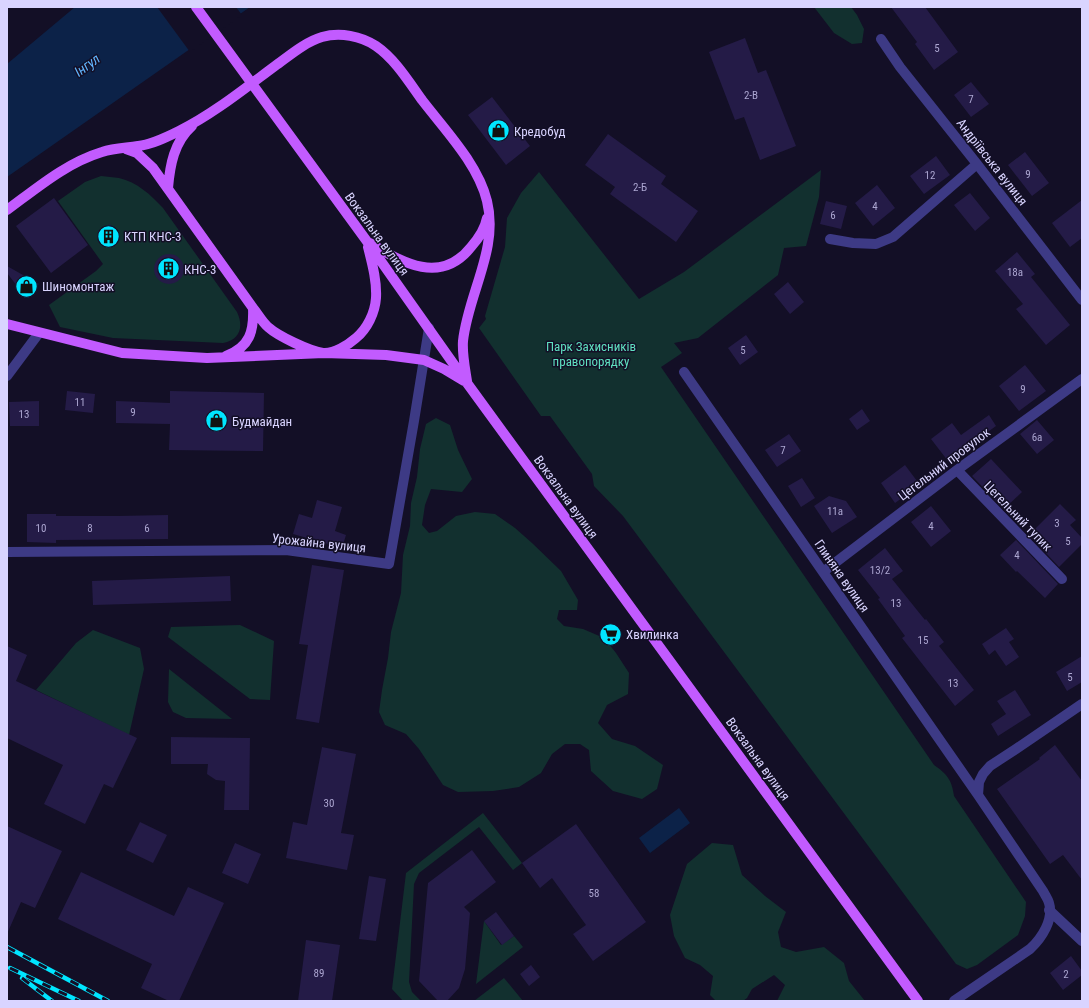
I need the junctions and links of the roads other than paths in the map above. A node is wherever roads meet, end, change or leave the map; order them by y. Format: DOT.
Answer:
graph roads {
  1 [pos="196,7"];
  2 [pos="881,39"];
  3 [pos="200,119"];
  4 [pos="123,147"];
  5 [pos="978,164"];
  6 [pos="168,188"];
  7 [pos="7,210"];
  8 [pos="489,210"];
  9 [pos="830,239"];
  10 [pos="366,240"];
  11 [pos="1082,300"];
  12 [pos="253,308"];
  13 [pos="7,324"];
  14 [pos="429,328"];
  15 [pos="39,333"];
  16 [pos="324,353"];
  17 [pos="207,358"];
  18 [pos="424,360"];
  19 [pos="684,372"];
  20 [pos="7,376"];
  21 [pos="1082,379"];
  22 [pos="467,383"];
  23 [pos="957,470"];
  24 [pos="7,552"];
  25 [pos="823,572"];
  26 [pos="1062,579"];
  27 [pos="1082,704"];
  28 [pos="978,795"];
  29 [pos="1050,910"];
  30 [pos="1082,941"];
  31 [pos="918,1001"];
  32 [pos="954,1001"];
  1 -- 10 [label="main road, Вокзальна вулиця"];
  2 -- 5 [label="street, Андріївська вулиця"];
  3 -- 4 [label="main road"];
  3 -- 6 [label="main road"];
  3 -- 8 [label="main road"];
  4 -- 6 [label="main road"];
  4 -- 7 [label="main road"];
  5 -- 9 [label="street"];
  5 -- 11 [label="street, Андріївська вулиця"];
  6 -- 12 [label="main road"];
  8 -- 10 [label="main road"];
  8 -- 22 [label="main road"];
  10 -- 14 [label="main road, Вокзальна вулиця"];
  10 -- 16 [label="main road"];
  12 -- 16 [label="main road"];
  12 -- 17 [label="main road"];
  13 -- 15 [label="main road"];
  14 -- 18 [label="street, Урожайна вулиця"];
  14 -- 22 [label="main road, Вокзальна вулиця"];
  15 -- 17 [label="main road"];
  15 -- 20 [label="street"];
  16 -- 17 [label="main road"];
  16 -- 18 [label="main road"];
  18 -- 22 [label="main road"];
  18 -- 24 [label="street, Урожайна вулиця"];
  19 -- 25 [label="street, Глиняна вулиця"];
  21 -- 23 [label="street, Цегельний провулок"];
  22 -- 31 [label="main road, Вокзальна вулиця"];
  23 -- 25 [label="street, Цегельний провулок"];
  23 -- 26 [label="street, Цегельний тупик"];
  25 -- 28 [label="street, Глиняна вулиця"];
  27 -- 28 [label="street"];
  28 -- 29 [label="street, Глиняна вулиця"];
  29 -- 30 [label="street"];
  29 -- 32 [label="street"];
}
